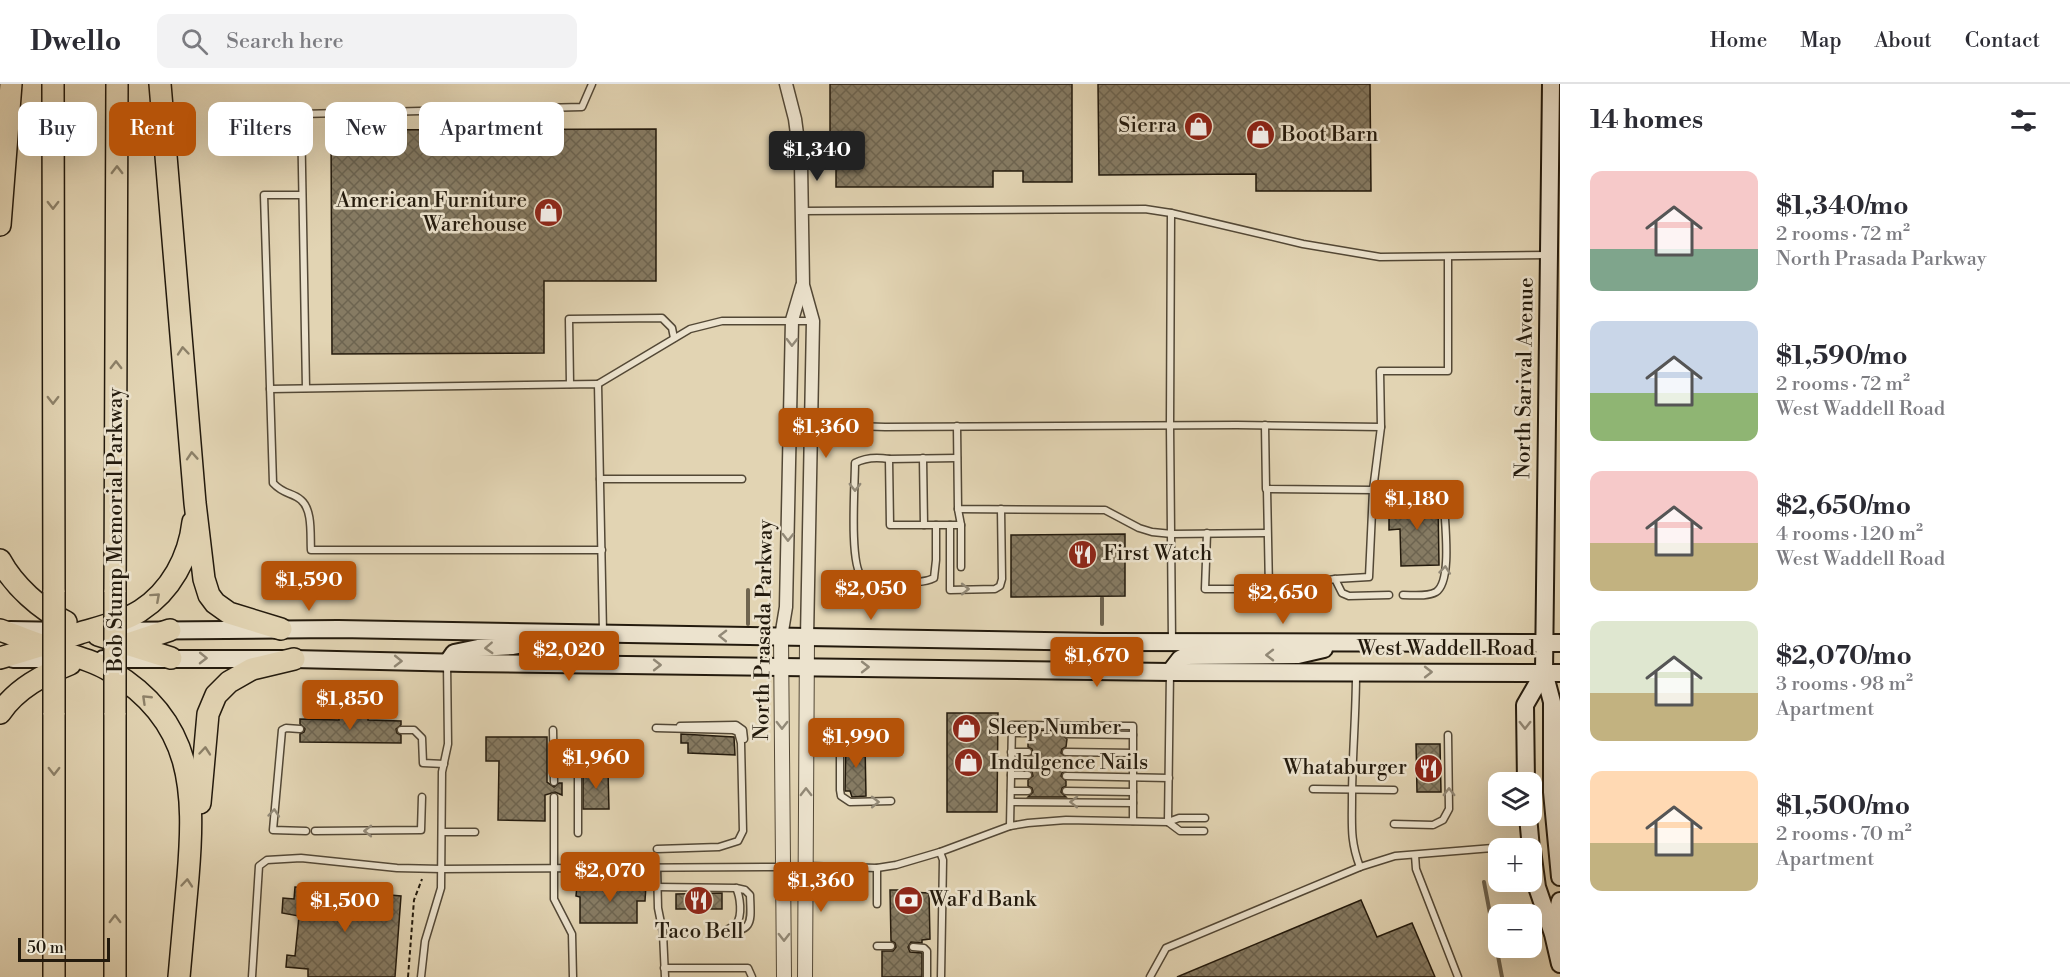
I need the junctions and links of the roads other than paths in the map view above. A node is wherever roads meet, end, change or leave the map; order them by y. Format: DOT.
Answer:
graph roads {
  1 [pos="11,84"];
  2 [pos="53,84"];
  3 [pos="117,84"];
  4 [pos="160,84"];
  5 [pos="592,84"];
  6 [pos="786,84"];
  7 [pos="1551,84"];
  8 [pos="302,195"];
  9 [pos="803,211"];
  10 [pos="1171,213"];
  11 [pos="0,225"];
  12 [pos="1550,255"];
  13 [pos="1448,256"];
  14 [pos="803,285"];
  15 [pos="792,320"];
  16 [pos="813,321"];
  17 [pos="674,338"];
  18 [pos="570,384"];
  19 [pos="598,384"];
  20 [pos="306,388"];
  21 [pos="270,389"];
  22 [pos="791,424"];
  23 [pos="811,425"];
  24 [pos="1170,425"];
  25 [pos="1265,425"];
  26 [pos="957,426"];
  27 [pos="1381,427"];
  28 [pos="923,458"];
  29 [pos="957,458"];
  30 [pos="889,459"];
  31 [pos="600,480"];
  32 [pos="742,480"];
  33 [pos="1267,489"];
  34 [pos="1373,490"];
  35 [pos="195,503"];
  36 [pos="958,509"];
  37 [pos="1001,509"];
  38 [pos="924,525"];
  39 [pos="936,525"];
  40 [pos="950,525"];
  41 [pos="961,525"];
  42 [pos="1267,532"];
  43 [pos="1207,533"];
  44 [pos="1172,534"];
  45 [pos="602,550"];
  46 [pos="0,560"];
  47 [pos="961,567"];
  48 [pos="1335,579"];
  49 [pos="1269,588"];
  50 [pos="1389,595"];
  51 [pos="1403,595"];
  52 [pos="281,629"];
  53 [pos="0,630"];
  54 [pos="170,630"];
  55 [pos="86,631"];
  56 [pos="596,633"];
  57 [pos="781,637"];
  58 [pos="807,638"];
  59 [pos="1172,642"];
  60 [pos="1348,642"];
  61 [pos="1552,643"];
  62 [pos="41,645"];
  63 [pos="127,645"];
  64 [pos="0,658"];
  65 [pos="171,658"];
  66 [pos="82,659"];
  67 [pos="294,659"];
  68 [pos="447,663"];
  69 [pos="781,666"];
  70 [pos="807,666"];
  71 [pos="1356,671"];
  72 [pos="1170,672"];
  73 [pos="1552,672"];
  74 [pos="0,713"];
  75 [pos="656,728"];
  76 [pos="300,729"];
  77 [pos="401,730"];
  78 [pos="553,730"];
  79 [pos="887,731"];
  80 [pos="1011,733"];
  81 [pos="1028,734"];
  82 [pos="1067,734"];
  83 [pos="1133,735"];
  84 [pos="1448,735"];
  85 [pos="630,746"];
  86 [pos="1011,752"];
  87 [pos="1028,752"];
  88 [pos="1066,752"];
  89 [pos="1133,753"];
  90 [pos="444,764"];
  91 [pos="1526,772"];
  92 [pos="1011,775"];
  93 [pos="1028,775"];
  94 [pos="1066,776"];
  95 [pos="1133,778"];
  96 [pos="1169,778"];
  97 [pos="554,782"];
  98 [pos="1313,789"];
  99 [pos="1394,790"];
  100 [pos="1011,791"];
  101 [pos="1028,791"];
  102 [pos="1066,791"];
  103 [pos="1352,791"];
  104 [pos="1132,792"];
  105 [pos="422,796"];
  106 [pos="554,796"];
  107 [pos="891,801"];
  108 [pos="1011,802"];
  109 [pos="1132,803"];
  110 [pos="1205,818"];
  111 [pos="1133,821"];
  112 [pos="1168,822"];
  113 [pos="1394,824"];
  114 [pos="1010,826"];
  115 [pos="192,829"];
  116 [pos="306,831"];
  117 [pos="315,831"];
  118 [pos="1204,831"];
  119 [pos="442,832"];
  120 [pos="475,832"];
  121 [pos="578,833"];
  122 [pos="657,849"];
  123 [pos="1488,851"];
  124 [pos="940,852"];
  125 [pos="1415,855"];
  126 [pos="805,866"];
  127 [pos="657,867"];
  128 [pos="783,867"];
  129 [pos="1360,867"];
  130 [pos="877,868"];
  131 [pos="442,869"];
  132 [pos="553,869"];
  133 [pos="1560,877"];
  134 [pos="657,887"];
  135 [pos="736,888"];
  136 [pos="1539,892"];
  137 [pos="1560,901"];
  138 [pos="877,904"];
  139 [pos="1553,934"];
  140 [pos="877,946"];
  141 [pos="891,946"];
  142 [pos="912,947"];
  143 [pos="1560,964"];
  144 [pos="664,968"];
  145 [pos="685,968"];
  146 [pos="54,977"];
  147 [pos="115,977"];
  148 [pos="179,977"];
  149 [pos="252,977"];
  150 [pos="421,977"];
  151 [pos="573,977"];
  152 [pos="665,977"];
  153 [pos="685,977"];
  154 [pos="752,977"];
  155 [pos="784,977"];
  156 [pos="805,977"];
  157 [pos="927,977"];
  158 [pos="941,977"];
  159 [pos="1150,977"];
  160 [pos="1458,977"];
  1 -- 11 [label="highway"];
  2 -- 146 [label="highway, one-way, bridge"];
  147 -- 3 [label="highway, Bob Stump Memorial Parkway, one-way, bridge"];
  35 -- 4 [label="highway, one-way"];
  5 -- 8 [label="lane"];
  6 -- 9 [label="street, North Prasada Parkway"];
  7 -- 12 [label="main road, North Sarival Avenue"];
  8 -- 20 [label="lane"];
  8 -- 21 [label="lane"];
  9 -- 10 [label="lane"];
  9 -- 14 [label="street, North Prasada Parkway"];
  10 -- 13 [label="lane"];
  10 -- 24 [label="lane"];
  12 -- 13 [label="lane"];
  12 -- 61 [label="main road, North Sarival Avenue"];
  13 -- 27 [label="lane"];
  14 -- 15 [label="street, North Prasada Parkway"];
  14 -- 16 [label="street, North Prasada Parkway"];
  15 -- 16 [label="lane"];
  15 -- 17 [label="lane"];
  15 -- 22 [label="street, North Prasada Parkway, one-way"];
  16 -- 23 [label="street, North Prasada Parkway"];
  17 -- 18 [label="lane"];
  17 -- 19 [label="lane"];
  18 -- 19 [label="lane"];
  18 -- 20 [label="lane"];
  19 -- 31 [label="lane"];
  20 -- 21 [label="lane"];
  21 -- 45 [label="lane"];
  22 -- 23 [label="lane"];
  22 -- 57 [label="street, North Prasada Parkway, one-way"];
  23 -- 26 [label="lane"];
  23 -- 58 [label="street, North Prasada Parkway"];
  24 -- 25 [label="lane"];
  24 -- 26 [label="lane"];
  24 -- 44 [label="lane"];
  25 -- 27 [label="lane"];
  25 -- 33 [label="lane"];
  26 -- 29 [label="lane"];
  27 -- 34 [label="lane"];
  28 -- 29 [label="lane"];
  28 -- 30 [label="lane"];
  28 -- 38 [label="lane"];
  29 -- 36 [label="lane"];
  30 -- 38 [label="lane"];
  30 -- 39 [label="lane, one-way"];
  31 -- 32 [label="lane"];
  31 -- 45 [label="lane"];
  33 -- 34 [label="lane"];
  33 -- 42 [label="lane"];
  34 -- 48 [label="lane"];
  51 -- 34 [label="lane, one-way"];
  35 -- 52 [label="highway"];
  55 -- 35 [label="highway, one-way"];
  36 -- 37 [label="lane"];
  36 -- 41 [label="lane"];
  40 -- 37 [label="lane, one-way"];
  37 -- 44 [label="lane"];
  38 -- 39 [label="lane"];
  39 -- 40 [label="lane"];
  40 -- 41 [label="lane"];
  41 -- 47 [label="lane"];
  42 -- 43 [label="lane"];
  42 -- 49 [label="lane"];
  43 -- 44 [label="lane"];
  43 -- 49 [label="lane"];
  44 -- 59 [label="lane"];
  45 -- 56 [label="lane"];
  46 -- 55 [label="highway"];
  48 -- 49 [label="lane"];
  48 -- 50 [label="lane"];
  52 -- 54 [label="main road, West Waddell Road"];
  52 -- 56 [label="main road, West Waddell Road"];
  53 -- 55 [label="main road, West Waddell Road"];
  53 -- 62 [label="highway"];
  54 -- 55 [label="main road, West Waddell Road"];
  54 -- 63 [label="highway"];
  55 -- 62 [label="highway"];
  55 -- 63 [label="highway"];
  57 -- 56 [label="main road, West Waddell Road, one-way"];
  56 -- 68 [label="main road, one-way"];
  57 -- 58 [label="main road, West Waddell Road"];
  57 -- 69 [label="street, North Prasada Parkway"];
  58 -- 59 [label="main road, West Waddell Road"];
  58 -- 70 [label="street, North Prasada Parkway"];
  59 -- 60 [label="main road, West Waddell Road"];
  60 -- 61 [label="main road, West Waddell Road"];
  60 -- 72 [label="main road, one-way"];
  61 -- 73 [label="main road, North Sarival Avenue"];
  62 -- 64 [label="highway"];
  62 -- 66 [label="highway"];
  63 -- 65 [label="highway"];
  63 -- 66 [label="highway"];
  64 -- 66 [label="main road, West Waddell Road"];
  65 -- 66 [label="main road, West Waddell Road"];
  65 -- 67 [label="main road, West Waddell Road, one-way"];
  66 -- 74 [label="highway"];
  115 -- 66 [label="highway, one-way"];
  67 -- 68 [label="main road, West Waddell Road, one-way"];
  115 -- 67 [label="highway, one-way"];
  68 -- 69 [label="main road, West Waddell Road, one-way"];
  68 -- 90 [label="lane"];
  69 -- 70 [label="main road, West Waddell Road"];
  69 -- 128 [label="street, North Prasada Parkway, one-way"];
  70 -- 72 [label="main road, West Waddell Road, one-way"];
  126 -- 70 [label="street, North Prasada Parkway, one-way"];
  71 -- 72 [label="main road, West Waddell Road"];
  71 -- 73 [label="main road, West Waddell Road, one-way"];
  71 -- 103 [label="lane"];
  72 -- 96 [label="lane"];
  73 -- 91 [label="main road, one-way"];
  73 -- 133 [label="main road, North Sarival Avenue"];
  75 -- 122 [label="lane"];
  116 -- 76 [label="lane, one-way"];
  77 -- 90 [label="lane"];
  78 -- 97 [label="lane"];
  79 -- 107 [label="lane, one-way"];
  80 -- 81 [label="lane"];
  80 -- 83 [label="lane"];
  80 -- 86 [label="lane"];
  82 -- 83 [label="lane"];
  83 -- 89 [label="lane"];
  113 -- 84 [label="lane, one-way"];
  85 -- 121 [label="lane"];
  86 -- 87 [label="lane"];
  86 -- 92 [label="lane"];
  88 -- 89 [label="lane"];
  89 -- 95 [label="lane"];
  90 -- 119 [label="lane"];
  92 -- 93 [label="lane"];
  92 -- 100 [label="lane"];
  94 -- 95 [label="lane"];
  95 -- 96 [label="lane"];
  95 -- 104 [label="lane"];
  96 -- 112 [label="lane"];
  98 -- 103 [label="lane"];
  99 -- 103 [label="lane"];
  100 -- 101 [label="lane"];
  100 -- 108 [label="lane"];
  102 -- 104 [label="lane"];
  103 -- 129 [label="lane"];
  104 -- 109 [label="lane"];
  105 -- 117 [label="lane, one-way"];
  106 -- 132 [label="lane"];
  109 -- 108 [label="lane, one-way"];
  108 -- 114 [label="lane"];
  109 -- 111 [label="lane"];
  110 -- 112 [label="lane"];
  111 -- 112 [label="lane"];
  111 -- 114 [label="lane"];
  112 -- 118 [label="lane"];
  114 -- 124 [label="lane"];
  148 -- 115 [label="highway, one-way"];
  119 -- 120 [label="lane"];
  119 -- 131 [label="lane"];
  123 -- 125 [label="lane"];
  124 -- 130 [label="lane"];
  124 -- 158 [label="lane"];
  125 -- 129 [label="lane"];
  125 -- 160 [label="lane"];
  126 -- 130 [label="lane"];
  126 -- 156 [label="street, North Prasada Parkway"];
  127 -- 128 [label="lane"];
  127 -- 132 [label="lane"];
  127 -- 134 [label="lane"];
  128 -- 155 [label="street, North Prasada Parkway, one-way"];
  129 -- 159 [label="lane"];
  130 -- 138 [label="lane"];
  131 -- 132 [label="lane"];
  131 -- 149 [label="lane"];
  131 -- 150 [label="lane"];
  132 -- 151 [label="lane"];
  134 -- 135 [label="lane"];
  134 -- 144 [label="lane"];
  135 -- 135 [label="lane"];
  136 -- 139 [label="main road"];
  137 -- 139 [label="main road"];
  139 -- 143 [label="main road"];
  140 -- 141 [label="lane"];
  142 -- 157 [label="lane"];
  144 -- 145 [label="lane"];
  144 -- 152 [label="lane"];
  145 -- 153 [label="lane"];
  145 -- 154 [label="lane"];
}
